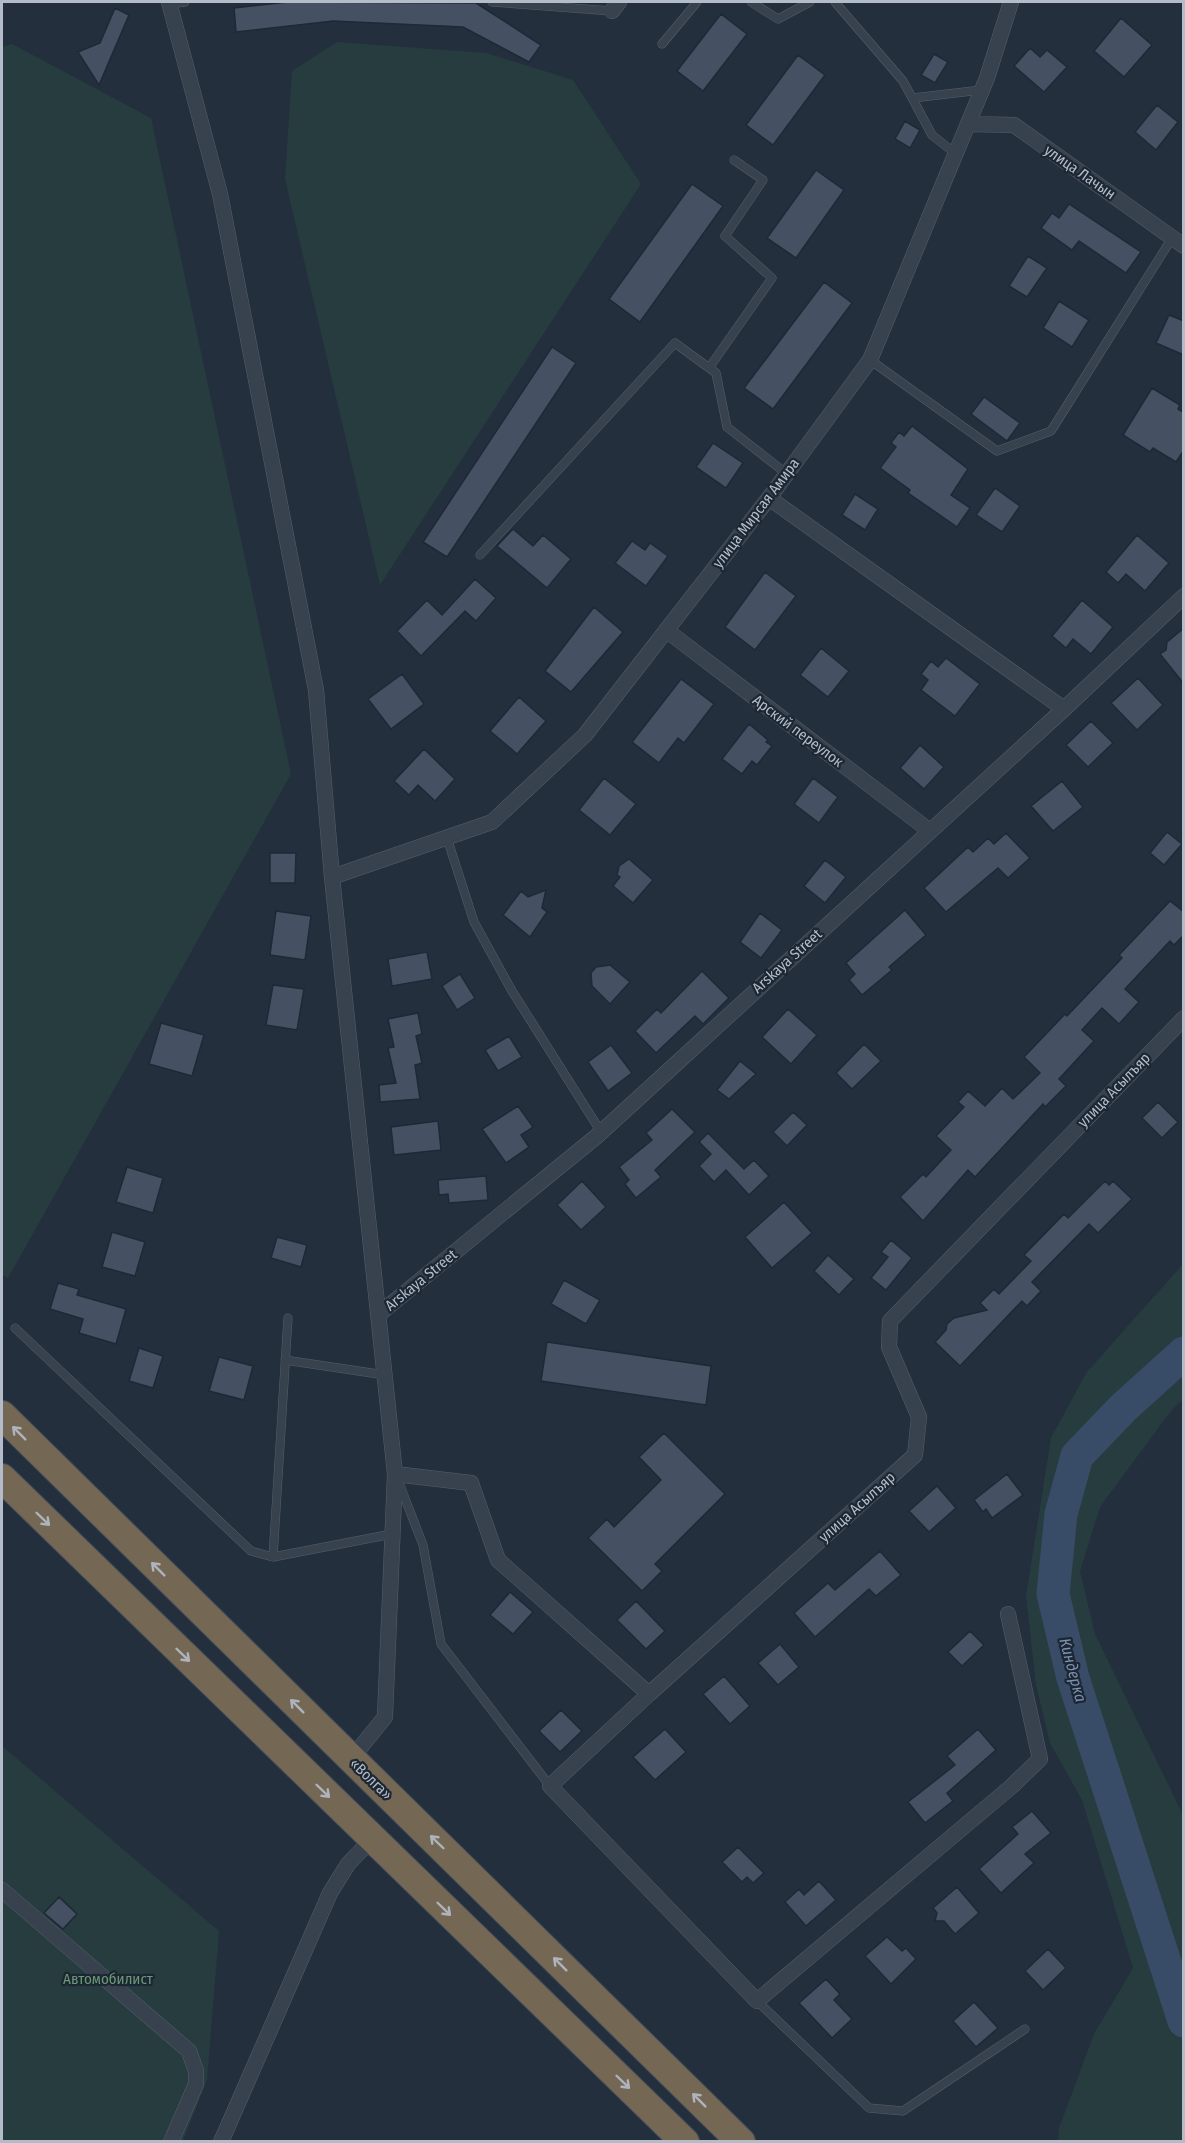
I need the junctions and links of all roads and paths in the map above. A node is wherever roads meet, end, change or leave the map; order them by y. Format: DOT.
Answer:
graph roads {
  1 [pos="174,2"];
  2 [pos="492,2"];
  3 [pos="697,2"];
  4 [pos="751,2"];
  5 [pos="810,2"];
  6 [pos="835,2"];
  7 [pos="1011,2"];
  8 [pos="615,6"];
  9 [pos="662,44"];
  10 [pos="982,90"];
  11 [pos="913,98"];
  12 [pos="968,124"];
  13 [pos="956,154"];
  14 [pos="734,160"];
  15 [pos="1178,242"];
  16 [pos="870,360"];
  17 [pos="709,368"];
  18 [pos="787,474"];
  19 [pos="769,498"];
  20 [pos="480,555"];
  21 [pos="1184,596"];
  22 [pos="666,630"];
  23 [pos="1064,709"];
  24 [pos="930,831"];
  25 [pos="447,837"];
  26 [pos="332,877"];
  27 [pos="1184,1018"];
  28 [pos="601,1132"];
  29 [pos="379,1314"];
  30 [pos="288,1318"];
  31 [pos="15,1328"];
  32 [pos="285,1360"];
  33 [pos="386,1375"];
  34 [pos="2,1415"];
  35 [pos="395,1474"];
  36 [pos="2,1478"];
  37 [pos="392,1534"];
  38 [pos="273,1557"];
  39 [pos="1008,1614"];
  40 [pos="649,1694"];
  41 [pos="351,1759"];
  42 [pos="550,1786"];
  43 [pos="372,1839"];
  44 [pos="2,1890"];
  45 [pos="757,2001"];
  46 [pos="1025,2029"];
  47 [pos="171,2142"];
  48 [pos="221,2142"];
  49 [pos="685,2142"];
  50 [pos="741,2142"];
  1 -- 26 [label="street"];
  2 -- 8 [label="lane"];
  3 -- 9 [label="lane"];
  4 -- 5 [label="lane"];
  6 -- 11 [label="lane"];
  7 -- 10 [label="street, улица Мирсая Амира"];
  10 -- 11 [label="lane"];
  10 -- 12 [label="street, улица Мирсая Амира"];
  11 -- 13 [label="lane"];
  12 -- 13 [label="street, улица Мирсая Амира"];
  12 -- 15 [label="street, улица Лачын"];
  13 -- 16 [label="street, улица Мирсая Амира"];
  14 -- 17 [label="lane"];
  15 -- 16 [label="lane"];
  16 -- 18 [label="street, улица Мирсая Амира"];
  17 -- 18 [label="lane"];
  17 -- 20 [label="lane"];
  18 -- 19 [label="street, улица Мирсая Амира"];
  19 -- 22 [label="street, улица Мирсая Амира"];
  19 -- 23 [label="street"];
  21 -- 23 [label="street, Arskaya Street"];
  22 -- 24 [label="street, Арский переулок"];
  22 -- 25 [label="street, улица Мирсая Амира"];
  23 -- 24 [label="street, Arskaya Street"];
  24 -- 28 [label="street, Arskaya Street"];
  25 -- 26 [label="street, улица Мирсая Амира"];
  25 -- 28 [label="lane"];
  26 -- 29 [label="street"];
  27 -- 40 [label="street, улица Асылъяр"];
  28 -- 29 [label="street, Arskaya Street"];
  29 -- 33 [label="street"];
  30 -- 32 [label="lane"];
  31 -- 38 [label="lane"];
  32 -- 33 [label="lane"];
  32 -- 38 [label="lane"];
  33 -- 35 [label="street"];
  41 -- 34 [label="highway, «Волга», one-way"];
  35 -- 37 [label="street"];
  35 -- 40 [label="street"];
  35 -- 42 [label="lane"];
  36 -- 43 [label="highway, one-way"];
  37 -- 38 [label="lane"];
  37 -- 41 [label="street"];
  39 -- 45 [label="street"];
  40 -- 42 [label="street, улица Асылъяр"];
  50 -- 41 [label="highway, «Волга», one-way"];
  42 -- 45 [label="street"];
  43 -- 48 [label="street"];
  43 -- 49 [label="highway, one-way"];
  44 -- 47 [label="street"];
  45 -- 46 [label="lane"];
}
